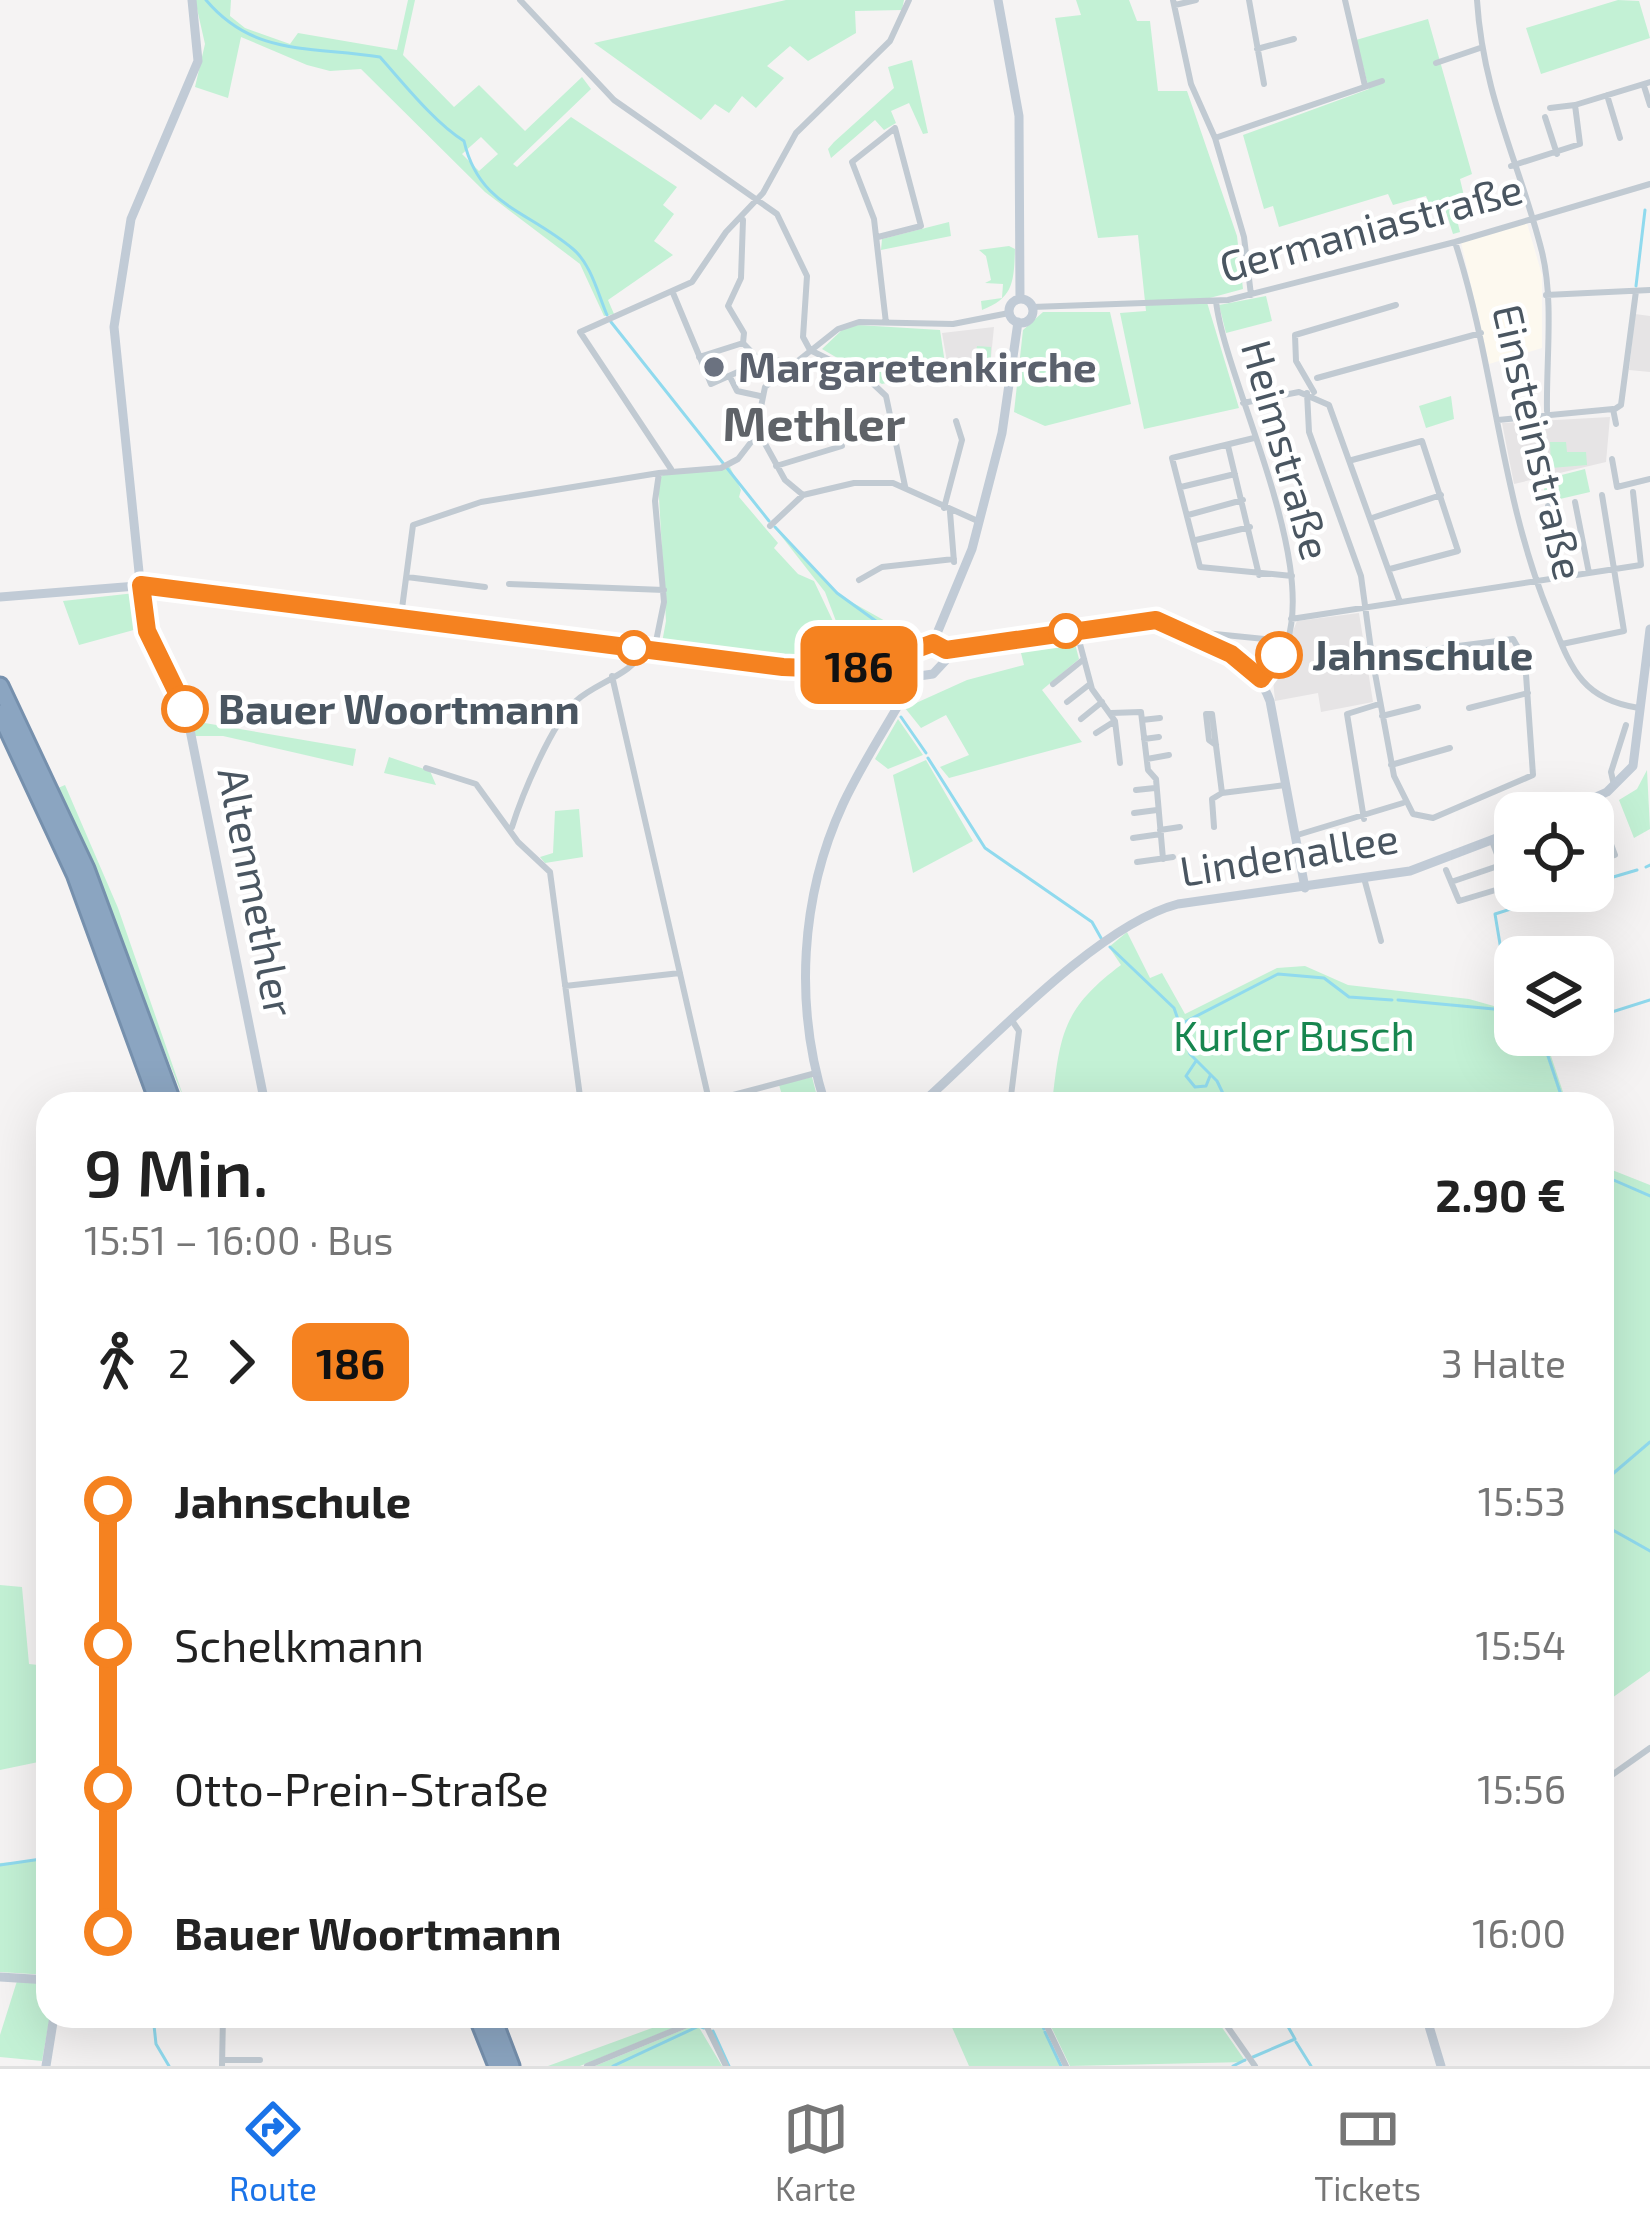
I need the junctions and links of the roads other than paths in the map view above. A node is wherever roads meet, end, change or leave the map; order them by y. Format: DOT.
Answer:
graph roads {
  1 [pos="192,0"];
  2 [pos="520,0"];
  3 [pos="910,0"];
  4 [pos="998,0"];
  5 [pos="1196,0"];
  6 [pos="1249,0"];
  7 [pos="1345,0"];
  8 [pos="1477,0"];
  9 [pos="1174,3"];
  10 [pos="1294,39"];
  11 [pos="1480,48"];
  12 [pos="1257,49"];
  13 [pos="1436,63"];
  14 [pos="1382,81"];
  15 [pos="1264,84"];
  16 [pos="1647,84"];
  17 [pos="1365,86"];
  18 [pos="1607,95"];
  19 [pos="1575,104"];
  20 [pos="1650,105"];
  21 [pos="1550,108"];
  22 [pos="1545,117"];
  23 [pos="1215,138"];
  24 [pos="1620,138"];
  25 [pos="1557,154"];
  26 [pos="1511,166"];
  27 [pos="1650,184"];
  28 [pos="758,200"];
  29 [pos="1529,219"];
  30 [pos="743,220"];
  31 [pos="878,237"];
  32 [pos="1455,242"];
  33 [pos="1650,290"];
  34 [pos="1636,291"];
  35 [pos="673,293"];
  36 [pos="1251,295"];
  37 [pos="1545,295"];
  38 [pos="1020,299"];
  39 [pos="1216,301"];
  40 [pos="1396,305"];
  41 [pos="1032,307"];
  42 [pos="1013,317"];
  43 [pos="886,323"];
  44 [pos="1481,333"];
  45 [pos="743,343"];
  46 [pos="810,350"];
  47 [pos="699,357"];
  48 [pos="762,363"];
  49 [pos="792,363"];
  50 [pos="1317,378"];
  51 [pos="731,379"];
  52 [pos="1310,394"];
  53 [pos="760,397"];
  54 [pos="1243,404"];
  55 [pos="1615,409"];
  56 [pos="1547,411"];
  57 [pos="1498,420"];
  58 [pos="956,421"];
  59 [pos="1616,424"];
  60 [pos="755,436"];
  61 [pos="1254,438"];
  62 [pos="842,446"];
  63 [pos="1228,446"];
  64 [pos="1612,459"];
  65 [pos="1352,460"];
  66 [pos="776,466"];
  67 [pos="671,469"];
  68 [pos="659,473"];
  69 [pos="1235,474"];
  70 [pos="1650,479"];
  71 [pos="905,486"];
  72 [pos="1179,487"];
  73 [pos="1633,492"];
  74 [pos="803,495"];
  75 [pos="1441,495"];
  76 [pos="1602,495"];
  77 [pos="1243,500"];
  78 [pos="1576,502"];
  79 [pos="1549,506"];
  80 [pos="946,510"];
  81 [pos="1188,515"];
  82 [pos="1372,518"];
  83 [pos="980,522"];
  84 [pos="770,526"];
  85 [pos="1251,527"];
  86 [pos="1196,540"];
  87 [pos="1390,569"];
  88 [pos="1615,569"];
  89 [pos="1589,573"];
  90 [pos="1259,575"];
  91 [pos="1294,576"];
  92 [pos="407,577"];
  93 [pos="1563,577"];
  94 [pos="859,580"];
  95 [pos="1536,581"];
  96 [pos="509,584"];
  97 [pos="141,585"];
  98 [pos="485,587"];
  99 [pos="664,590"];
  100 [pos="0,597"];
  101 [pos="1400,602"];
  102 [pos="1364,608"];
  103 [pos="401,617"];
  104 [pos="1291,619"];
  105 [pos="1076,629"];
  106 [pos="1650,629"];
  107 [pos="1205,633"];
  108 [pos="1285,641"];
  109 [pos="933,643"];
  110 [pos="1562,644"];
  111 [pos="648,650"];
  112 [pos="946,650"];
  113 [pos="914,656"];
  114 [pos="1372,657"];
  115 [pos="1084,659"];
  116 [pos="916,674"];
  117 [pos="612,676"];
  118 [pos="1261,679"];
  119 [pos="1053,684"];
  120 [pos="1090,684"];
  121 [pos="0,686"];
  122 [pos="1528,693"];
  123 [pos="1067,702"];
  124 [pos="1102,702"];
  125 [pos="1379,704"];
  126 [pos="1646,704"];
  127 [pos="1418,706"];
  128 [pos="1469,708"];
  129 [pos="0,713"];
  130 [pos="1382,716"];
  131 [pos="1113,717"];
  132 [pos="1160,718"];
  133 [pos="1081,719"];
  134 [pos="1142,720"];
  135 [pos="1626,725"];
  136 [pos="1096,733"];
  137 [pos="1160,737"];
  138 [pos="1144,739"];
  139 [pos="1216,745"];
  140 [pos="1450,748"];
  141 [pos="1169,755"];
  142 [pos="1147,759"];
  143 [pos="1120,763"];
  144 [pos="1391,765"];
  145 [pos="426,768"];
  146 [pos="1285,785"];
  147 [pos="1614,787"];
  148 [pos="1155,788"];
  149 [pos="1136,790"];
  150 [pos="1604,792"];
  151 [pos="1222,794"];
  152 [pos="1403,803"];
  153 [pos="1157,810"];
  154 [pos="1134,813"];
  155 [pos="1364,819"];
  156 [pos="512,827"];
  157 [pos="1180,827"];
  158 [pos="1214,827"];
  159 [pos="1160,832"];
  160 [pos="1294,836"];
  161 [pos="1133,838"];
  162 [pos="1492,841"];
  163 [pos="1494,846"];
  164 [pos="1173,857"];
  165 [pos="1163,859"];
  166 [pos="1137,862"];
  167 [pos="1494,867"];
  168 [pos="1446,870"];
  169 [pos="1364,878"];
  170 [pos="1451,882"];
  171 [pos="1305,888"];
  172 [pos="1494,893"];
  173 [pos="1381,941"];
  174 [pos="680,973"];
  175 [pos="565,986"];
  176 [pos="1013,1022"];
  177 [pos="816,1072"];
  178 [pos="155,1092"];
  179 [pos="169,1092"];
  180 [pos="263,1092"];
  181 [pos="579,1092"];
  182 [pos="709,1092"];
  183 [pos="734,1092"];
  184 [pos="822,1092"];
  185 [pos="934,1092"];
  186 [pos="1011,1092"];
  187 [pos="1650,1748"];
  188 [pos="1614,1774"];
  189 [pos="0,1977"];
  190 [pos="36,1979"];
  191 [pos="52,2028"];
  192 [pos="223,2028"];
  193 [pos="482,2028"];
  194 [pos="497,2028"];
  195 [pos="678,2028"];
  196 [pos="709,2028"];
  197 [pos="1048,2028"];
  198 [pos="1228,2028"];
  199 [pos="1430,2028"];
  200 [pos="260,2060"];
  201 [pos="223,2063"];
  202 [pos="46,2066"];
  203 [pos="497,2066"];
  204 [pos="511,2066"];
  205 [pos="587,2066"];
  206 [pos="725,2066"];
  207 [pos="1066,2066"];
  208 [pos="1255,2066"];
  209 [pos="1441,2066"];
  1 -- 97 [label="street, Altenmethler"];
  2 -- 28 [label="street"];
  3 -- 28 [label="street"];
  4 -- 38 [label="street"];
  5 -- 9 [label="street"];
  6 -- 12 [label="street"];
  7 -- 17 [label="street"];
  8 -- 11 [label="street"];
  9 -- 23 [label="street"];
  10 -- 12 [label="street"];
  11 -- 13 [label="street"];
  11 -- 26 [label="street"];
  12 -- 15 [label="street"];
  14 -- 17 [label="street"];
  16 -- 18 [label="street"];
  16 -- 20 [label="street"];
  17 -- 23 [label="street"];
  18 -- 19 [label="street"];
  18 -- 24 [label="street"];
  19 -- 21 [label="street"];
  19 -- 25 [label="street"];
  22 -- 25 [label="street"];
  23 -- 36 [label="street"];
  25 -- 26 [label="street"];
  26 -- 29 [label="street"];
  27 -- 29 [label="street, Germaniastraße"];
  28 -- 30 [label="street"];
  28 -- 46 [label="street"];
  29 -- 32 [label="street, Germaniastraße"];
  29 -- 37 [label="street"];
  30 -- 35 [label="street"];
  30 -- 45 [label="street"];
  31 -- 31 [label="street"];
  31 -- 43 [label="street"];
  32 -- 36 [label="street, Germaniastraße"];
  32 -- 44 [label="street, Einsteinstraße"];
  33 -- 34 [label="street"];
  34 -- 37 [label="street"];
  34 -- 55 [label="street"];
  35 -- 47 [label="street"];
  35 -- 67 [label="street"];
  36 -- 39 [label="street, Germaniastraße"];
  37 -- 56 [label="street"];
  38 -- 41 [label="street"];
  38 -- 42 [label="street"];
  39 -- 41 [label="street, Germaniastraße"];
  39 -- 54 [label="street, Heimstraße"];
  40 -- 52 [label="street"];
  41 -- 42 [label="street"];
  42 -- 43 [label="street"];
  42 -- 83 [label="street"];
  43 -- 46 [label="street"];
  44 -- 50 [label="street"];
  44 -- 57 [label="street, Einsteinstraße"];
  45 -- 47 [label="street"];
  45 -- 48 [label="street"];
  46 -- 49 [label="street"];
  46 -- 71 [label="street"];
  47 -- 51 [label="street"];
  48 -- 49 [label="street"];
  48 -- 51 [label="street"];
  49 -- 53 [label="street"];
  51 -- 53 [label="street"];
  52 -- 54 [label="street"];
  52 -- 65 [label="street"];
  52 -- 102 [label="street"];
  53 -- 60 [label="street"];
  54 -- 61 [label="street, Heimstraße"];
  55 -- 56 [label="street"];
  55 -- 59 [label="street"];
  56 -- 57 [label="street"];
  57 -- 95 [label="street, Einsteinstraße"];
  58 -- 80 [label="street"];
  60 -- 66 [label="street"];
  60 -- 67 [label="street"];
  61 -- 63 [label="street"];
  61 -- 91 [label="street, Heimstraße"];
  62 -- 66 [label="street"];
  63 -- 69 [label="street"];
  63 -- 72 [label="street"];
  64 -- 70 [label="street"];
  65 -- 75 [label="street"];
  65 -- 82 [label="street"];
  66 -- 74 [label="street"];
  67 -- 68 [label="street"];
  68 -- 92 [label="street"];
  68 -- 99 [label="street"];
  69 -- 72 [label="street"];
  69 -- 77 [label="street"];
  71 -- 74 [label="street"];
  71 -- 80 [label="street"];
  72 -- 81 [label="street"];
  73 -- 88 [label="street"];
  74 -- 84 [label="street"];
  75 -- 82 [label="street"];
  75 -- 87 [label="street"];
  76 -- 88 [label="street"];
  77 -- 81 [label="street"];
  77 -- 85 [label="street"];
  78 -- 89 [label="street"];
  79 -- 93 [label="street"];
  80 -- 83 [label="street"];
  80 -- 94 [label="street"];
  81 -- 86 [label="street"];
  82 -- 87 [label="street"];
  83 -- 109 [label="street"];
  85 -- 86 [label="street"];
  85 -- 90 [label="street"];
  86 -- 90 [label="street"];
  87 -- 101 [label="street"];
  88 -- 89 [label="street"];
  88 -- 110 [label="street"];
  89 -- 93 [label="street"];
  90 -- 91 [label="street"];
  91 -- 104 [label="street, Heimstraße"];
  92 -- 98 [label="street"];
  92 -- 103 [label="street"];
  93 -- 95 [label="street"];
  95 -- 101 [label="street"];
  95 -- 110 [label="street, Einsteinstraße"];
  96 -- 99 [label="street"];
  97 -- 100 [label="street"];
  97 -- 103 [label="street"];
  97 -- 180 [label="street, Altenmethler"];
  99 -- 111 [label="street"];
  101 -- 102 [label="street"];
  102 -- 104 [label="street"];
  102 -- 114 [label="street"];
  103 -- 111 [label="street"];
  104 -- 108 [label="street, Heimstraße"];
  105 -- 112 [label="street"];
  105 -- 115 [label="street"];
  105 -- 118 [label="street"];
  106 -- 126 [label="street"];
  107 -- 108 [label="street"];
  108 -- 118 [label="street, Heimstraße"];
  109 -- 112 [label="street"];
  109 -- 113 [label="street"];
  110 -- 126 [label="street, Einsteinstraße"];
  111 -- 113 [label="street"];
  111 -- 117 [label="street"];
  112 -- 116 [label="street"];
  113 -- 116 [label="street"];
  114 -- 122 [label="street"];
  114 -- 125 [label="street"];
  115 -- 119 [label="street"];
  115 -- 120 [label="street"];
  116 -- 177 [label="street"];
  117 -- 156 [label="street"];
  117 -- 174 [label="street"];
  118 -- 146 [label="street"];
  120 -- 123 [label="street"];
  120 -- 124 [label="street"];
  121 -- 179 [label="highway"];
  122 -- 128 [label="street"];
  122 -- 152 [label="street"];
  124 -- 131 [label="street"];
  124 -- 133 [label="street"];
  125 -- 130 [label="street"];
  125 -- 155 [label="street"];
  126 -- 147 [label="street"];
  127 -- 130 [label="street"];
  129 -- 178 [label="highway"];
  130 -- 144 [label="street"];
  131 -- 134 [label="street"];
  131 -- 136 [label="street"];
  131 -- 143 [label="street"];
  132 -- 134 [label="street"];
  134 -- 138 [label="street"];
  135 -- 147 [label="street"];
  137 -- 138 [label="street"];
  138 -- 142 [label="street"];
  139 -- 151 [label="street"];
  140 -- 144 [label="street"];
  141 -- 142 [label="street"];
  142 -- 148 [label="street"];
  144 -- 152 [label="street"];
  145 -- 156 [label="street"];
  146 -- 151 [label="street"];
  146 -- 160 [label="street"];
  147 -- 150 [label="street"];
  148 -- 149 [label="street"];
  148 -- 153 [label="street"];
  151 -- 158 [label="street"];
  152 -- 155 [label="street"];
  153 -- 154 [label="street"];
  153 -- 159 [label="street"];
  155 -- 160 [label="street"];
  156 -- 175 [label="street"];
  157 -- 159 [label="street"];
  159 -- 161 [label="street"];
  159 -- 165 [label="street"];
  160 -- 171 [label="street"];
  162 -- 163 [label="street"];
  162 -- 169 [label="street, Lindenallee"];
  164 -- 165 [label="street"];
  165 -- 166 [label="street"];
  167 -- 170 [label="street"];
  168 -- 170 [label="street"];
  169 -- 171 [label="street, Lindenallee"];
  169 -- 173 [label="street"];
  170 -- 172 [label="street"];
  171 -- 176 [label="street, Lindenallee"];
  174 -- 175 [label="street"];
  174 -- 182 [label="street"];
  175 -- 181 [label="street"];
  176 -- 185 [label="street, Lindenallee"];
  176 -- 186 [label="street"];
  177 -- 183 [label="street"];
  177 -- 184 [label="street"];
  187 -- 188 [label="street"];
  189 -- 190 [label="street"];
  191 -- 202 [label="street"];
  192 -- 201 [label="street"];
  193 -- 203 [label="highway"];
  194 -- 204 [label="highway"];
  195 -- 205 [label="street"];
  196 -- 206 [label="street"];
  197 -- 207 [label="street"];
  198 -- 208 [label="street"];
  199 -- 209 [label="street"];
  200 -- 201 [label="street"];
}
